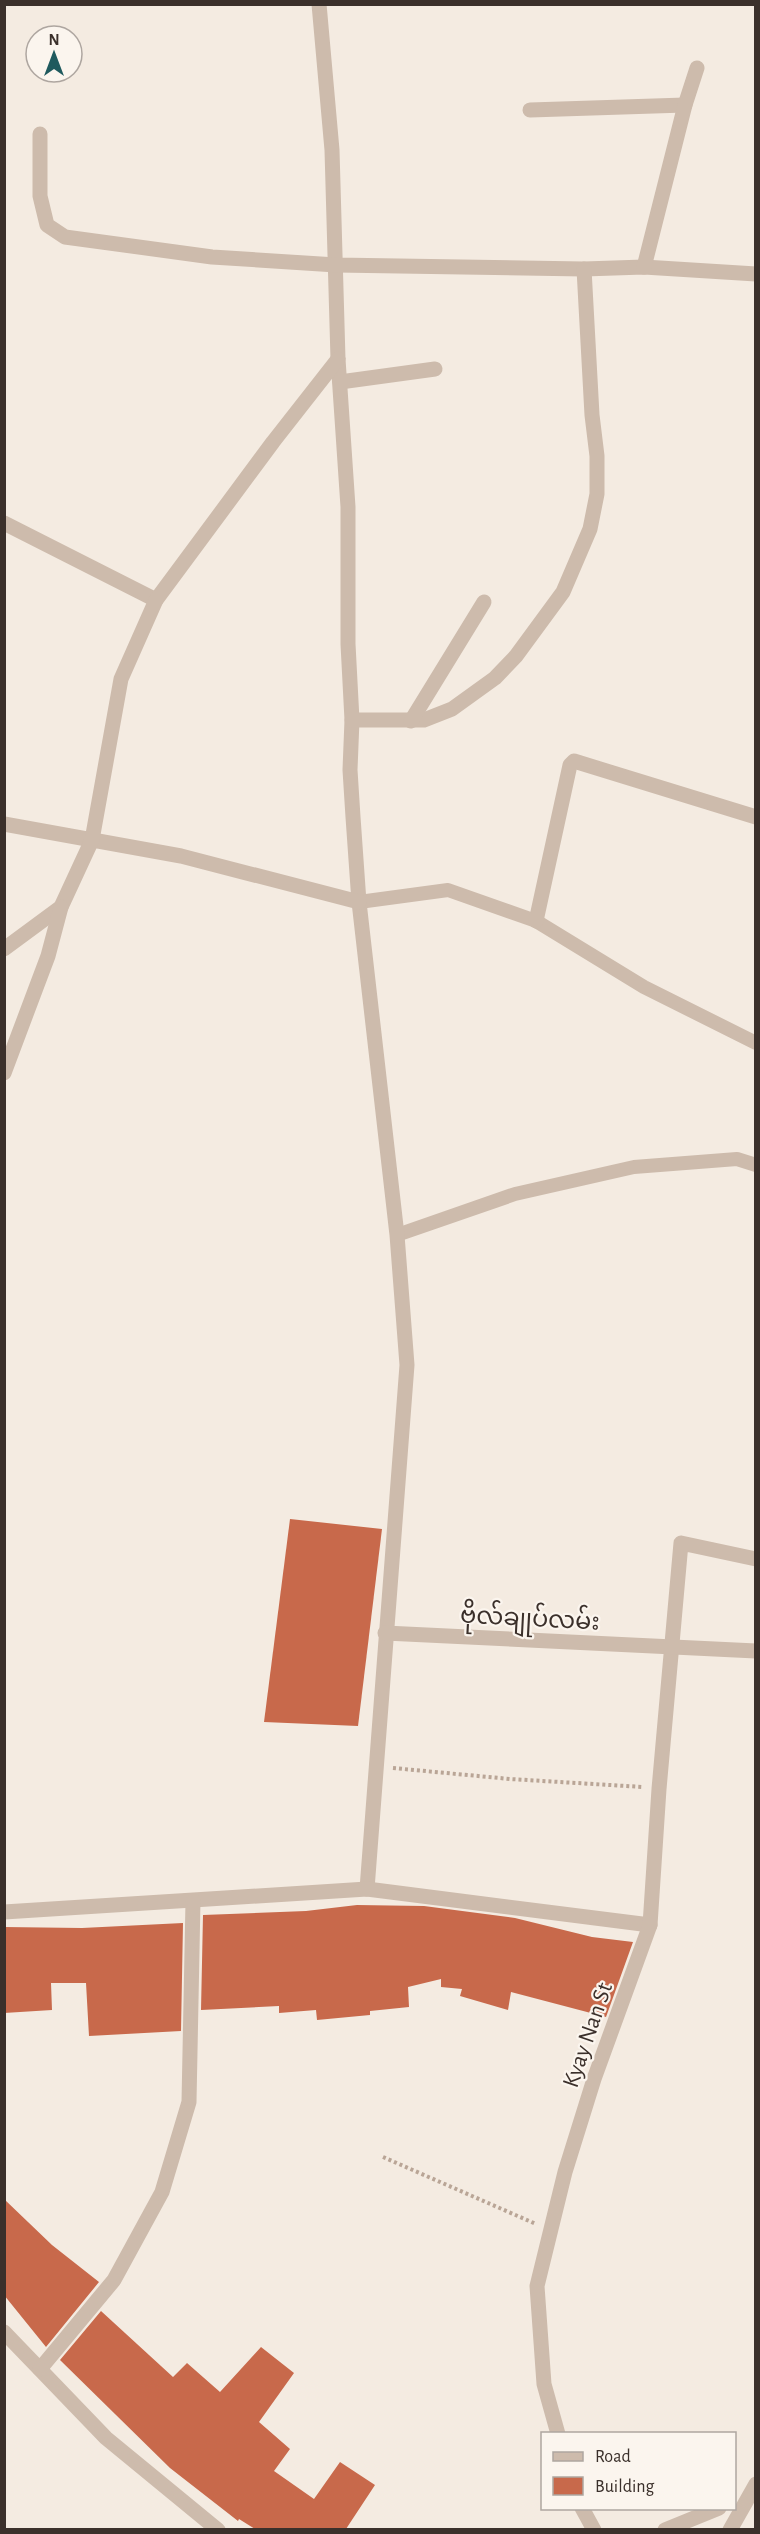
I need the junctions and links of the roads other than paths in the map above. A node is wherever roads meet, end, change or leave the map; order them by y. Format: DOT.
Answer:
graph roads {
  1 [pos="319,4"];
  2 [pos="697,68"];
  3 [pos="685,105"];
  4 [pos="530,110"];
  5 [pos="40,134"];
  6 [pos="336,265"];
  7 [pos="644,267"];
  8 [pos="584,269"];
  9 [pos="756,274"];
  10 [pos="338,359"];
  11 [pos="435,369"];
  12 [pos="340,382"];
  13 [pos="4,523"];
  14 [pos="156,600"];
  15 [pos="484,602"];
  16 [pos="352,720"];
  17 [pos="411,721"];
  18 [pos="756,817"];
  19 [pos="4,824"];
  20 [pos="92,840"];
  21 [pos="359,902"];
  22 [pos="61,907"];
  23 [pos="536,921"];
  24 [pos="4,949"];
  25 [pos="756,1043"];
  26 [pos="4,1073"];
  27 [pos="756,1165"];
  28 [pos="397,1235"];
  29 [pos="756,1559"];
  30 [pos="385,1633"];
  31 [pos="672,1648"];
  32 [pos="756,1651"];
  33 [pos="367,1889"];
  34 [pos="193,1901"];
  35 [pos="4,1912"];
  36 [pos="650,1925"];
  37 [pos="4,2332"];
  38 [pos="40,2369"];
  39 [pos="558,2432"];
  40 [pos="756,2484"];
  41 [pos="741,2500"];
  42 [pos="583,2510"];
  43 [pos="714,2510"];
  44 [pos="218,2529"];
  45 [pos="594,2529"];
  46 [pos="665,2529"];
  47 [pos="730,2529"];
  1 -- 6 [label="street"];
  2 -- 3 [label="street"];
  3 -- 4 [label="street"];
  3 -- 7 [label="street"];
  5 -- 6 [label="street"];
  6 -- 8 [label="street"];
  6 -- 10 [label="street"];
  7 -- 8 [label="street"];
  7 -- 9 [label="street"];
  8 -- 17 [label="street"];
  10 -- 12 [label="street"];
  10 -- 14 [label="street"];
  11 -- 12 [label="street"];
  12 -- 16 [label="street"];
  13 -- 14 [label="street"];
  14 -- 20 [label="street"];
  15 -- 17 [label="street"];
  16 -- 17 [label="street"];
  16 -- 21 [label="street"];
  18 -- 23 [label="street"];
  19 -- 20 [label="street"];
  20 -- 21 [label="street"];
  20 -- 22 [label="street"];
  21 -- 23 [label="street"];
  21 -- 28 [label="street"];
  22 -- 24 [label="street"];
  22 -- 26 [label="street"];
  23 -- 25 [label="street"];
  27 -- 28 [label="street"];
  28 -- 30 [label="street"];
  29 -- 31 [label="street, Kyay Nan St"];
  30 -- 31 [label="street, ဗိုလ်ချုပ်လမ်း"];
  30 -- 33 [label="street"];
  31 -- 32 [label="street, ဗိုလ်ချုပ်လမ်း"];
  31 -- 36 [label="street, Kyay Nan St"];
  33 -- 34 [label="street"];
  33 -- 36 [label="street"];
  34 -- 35 [label="street"];
  34 -- 38 [label="street"];
  36 -- 39 [label="street, Kyay Nan St"];
  37 -- 38 [label="street"];
  38 -- 44 [label="street"];
  40 -- 41 [label="street"];
  41 -- 47 [label="street"];
  42 -- 45 [label="street"];
  43 -- 46 [label="street"];
}
